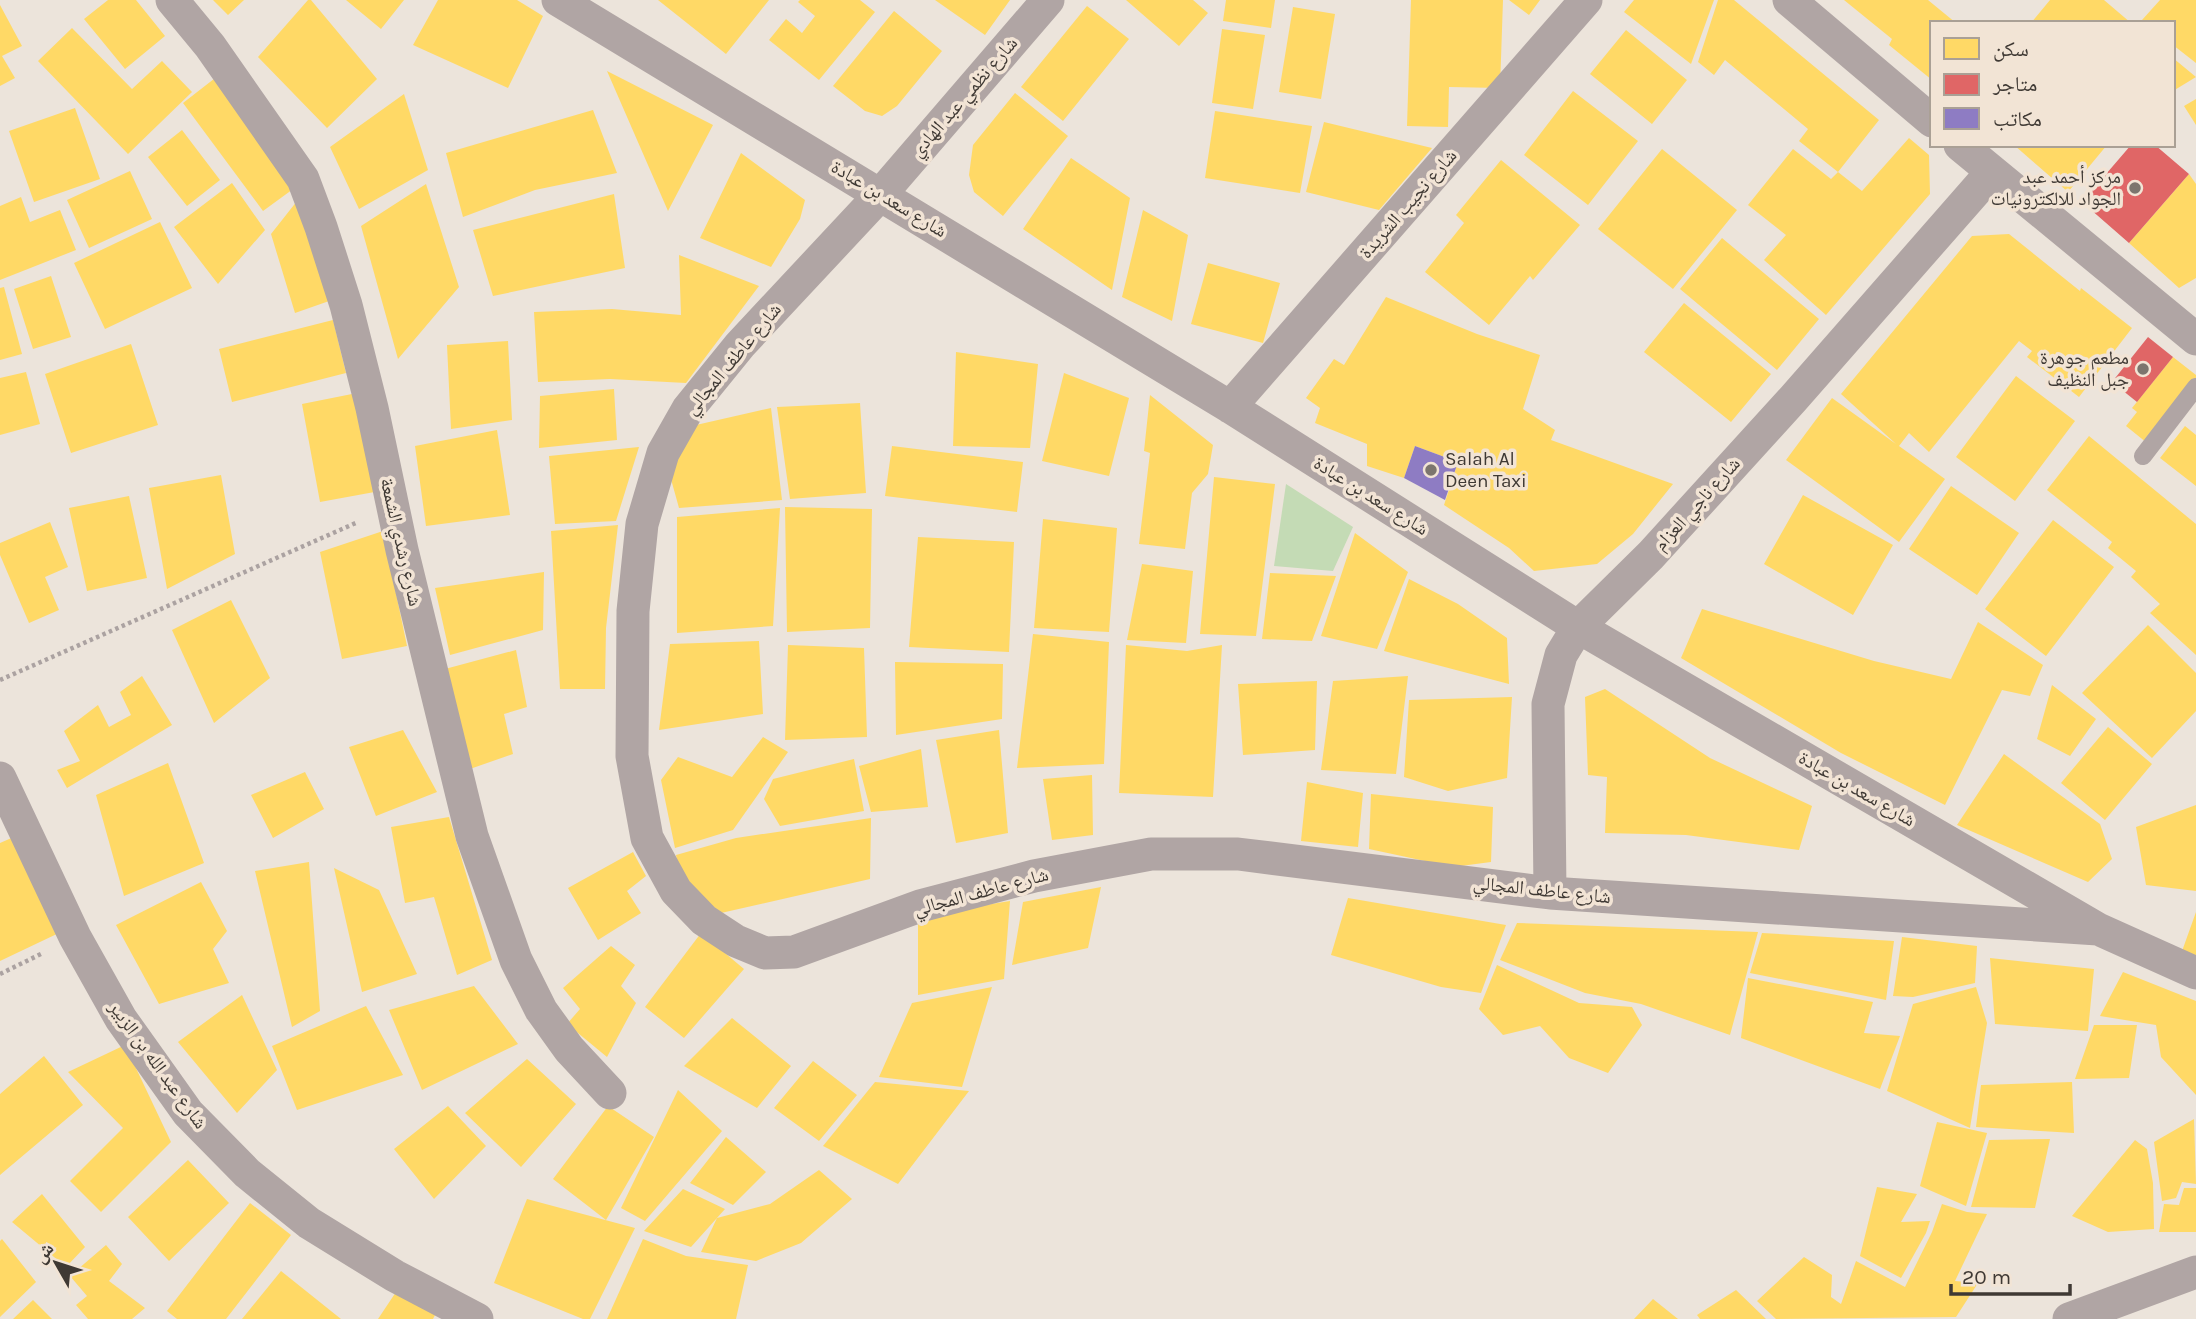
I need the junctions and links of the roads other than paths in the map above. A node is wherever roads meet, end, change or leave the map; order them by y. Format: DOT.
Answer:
graph roads {
  1 [pos="172,0"];
  2 [pos="558,0"];
  3 [pos="1048,0"];
  4 [pos="1586,0"];
  5 [pos="1789,0"];
  6 [pos="1930,119"];
  7 [pos="1962,147"];
  8 [pos="1992,172"];
  9 [pos="881,194"];
  10 [pos="2196,339"];
  11 [pos="2196,387"];
  12 [pos="1230,407"];
  13 [pos="2143,456"];
  14 [pos="1578,627"];
  15 [pos="0,778"];
  16 [pos="1550,893"];
  17 [pos="2098,929"];
  18 [pos="2196,973"];
  19 [pos="610,1093"];
  20 [pos="2196,1272"];
  21 [pos="477,1319"];
  22 [pos="2069,1319"];
  1 -- 19 [label="street, شارع رشدي الشمعة"];
  2 -- 9 [label="street, شارع سعد بن عبادة"];
  3 -- 9 [label="street, شارع نظمي عبد الهادي"];
  4 -- 12 [label="street, شارع نجيب الشريدة"];
  5 -- 6 [label="street"];
  7 -- 8 [label="street"];
  8 -- 10 [label="street"];
  8 -- 14 [label="street, شارع ناجي العزام"];
  9 -- 12 [label="street, شارع سعد بن عبادة"];
  9 -- 16 [label="street, شارع عاطف المجالي"];
  11 -- 13 [label="lane"];
  12 -- 14 [label="street, شارع سعد بن عبادة"];
  14 -- 16 [label="street, شارع ناجي العزام"];
  14 -- 17 [label="street, شارع سعد بن عبادة"];
  15 -- 21 [label="street, شارع عبد الله بن الزبير"];
  16 -- 17 [label="street, شارع عاطف المجالي"];
  17 -- 18 [label="street, شارع سعد بن عبادة"];
  20 -- 22 [label="street"];
}
